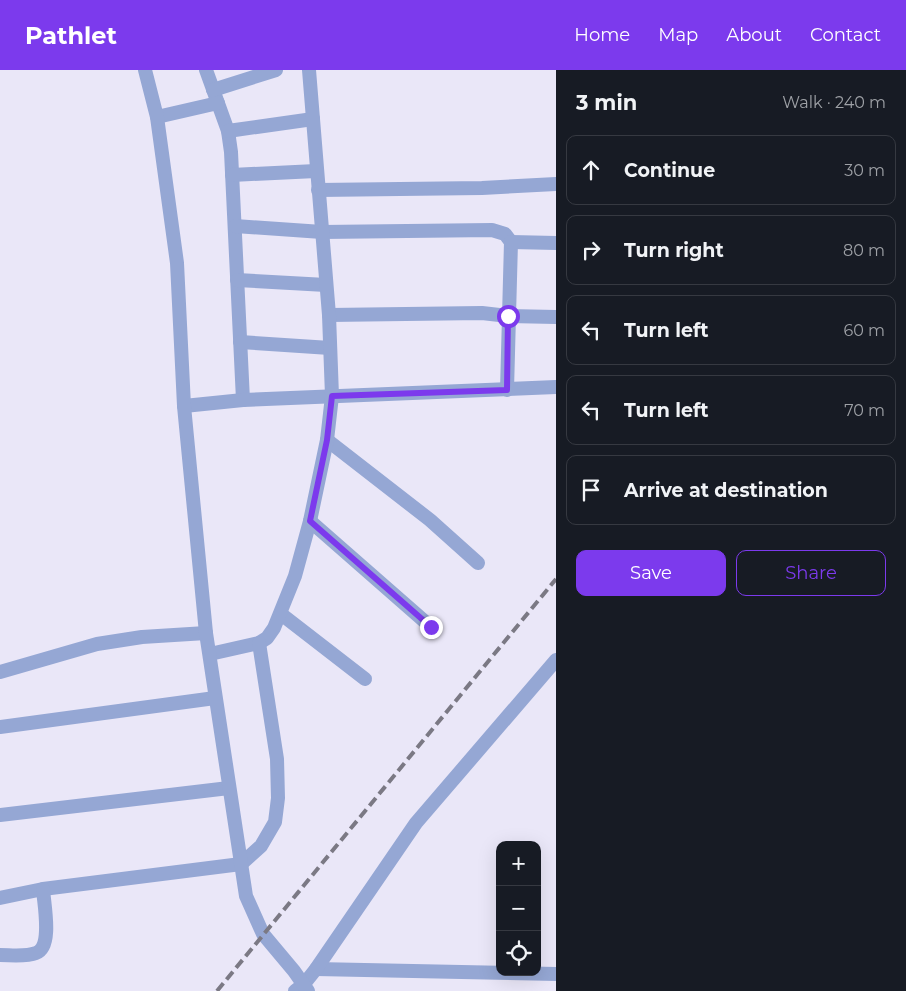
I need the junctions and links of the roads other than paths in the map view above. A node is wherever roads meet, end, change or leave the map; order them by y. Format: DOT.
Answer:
graph roads {
  1 [pos="145,70"];
  2 [pos="206,70"];
  3 [pos="276,70"];
  4 [pos="309,70"];
  5 [pos="213,90"];
  6 [pos="218,103"];
  7 [pos="157,117"];
  8 [pos="313,119"];
  9 [pos="228,131"];
  10 [pos="316,171"];
  11 [pos="232,175"];
  12 [pos="556,184"];
  13 [pos="318,190"];
  14 [pos="235,226"];
  15 [pos="322,232"];
  16 [pos="511,242"];
  17 [pos="556,243"];
  18 [pos="237,280"];
  19 [pos="326,286"];
  20 [pos="329,315"];
  21 [pos="508,316"];
  22 [pos="556,317"];
  23 [pos="240,342"];
  24 [pos="330,348"];
  25 [pos="556,387"];
  26 [pos="507,390"];
  27 [pos="332,396"];
  28 [pos="243,400"];
  29 [pos="184,406"];
  30 [pos="327,440"];
  31 [pos="310,521"];
  32 [pos="478,563"];
  33 [pos="281,614"];
  34 [pos="431,627"];
  35 [pos="206,633"];
  36 [pos="259,643"];
  37 [pos="210,654"];
  38 [pos="556,660"];
  39 [pos="0,672"];
  40 [pos="549,678"];
  41 [pos="365,679"];
  42 [pos="215,698"];
  43 [pos="0,727"];
  44 [pos="229,788"];
  45 [pos="0,815"];
  46 [pos="241,864"];
  47 [pos="43,889"];
  48 [pos="0,898"];
  49 [pos="0,955"];
  50 [pos="316,969"];
  51 [pos="556,974"];
  52 [pos="302,989"];
  1 -- 7 [label="street"];
  2 -- 5 [label="street"];
  3 -- 5 [label="street"];
  4 -- 8 [label="street"];
  5 -- 6 [label="street"];
  6 -- 7 [label="street"];
  6 -- 9 [label="street"];
  7 -- 29 [label="street"];
  8 -- 9 [label="street"];
  8 -- 10 [label="street"];
  9 -- 11 [label="street"];
  10 -- 11 [label="street"];
  10 -- 13 [label="street"];
  11 -- 14 [label="street"];
  12 -- 13 [label="street"];
  13 -- 15 [label="street"];
  14 -- 15 [label="street"];
  14 -- 18 [label="street"];
  15 -- 16 [label="street"];
  15 -- 19 [label="street"];
  16 -- 17 [label="street"];
  16 -- 21 [label="street"];
  18 -- 19 [label="street"];
  18 -- 23 [label="street"];
  19 -- 20 [label="street"];
  20 -- 21 [label="street"];
  20 -- 24 [label="street"];
  21 -- 22 [label="street"];
  21 -- 26 [label="street"];
  23 -- 24 [label="street"];
  23 -- 28 [label="street"];
  24 -- 27 [label="street"];
  25 -- 26 [label="street"];
  26 -- 27 [label="street"];
  27 -- 28 [label="street"];
  27 -- 30 [label="street"];
  28 -- 29 [label="street"];
  29 -- 35 [label="street"];
  30 -- 31 [label="street"];
  30 -- 32 [label="street"];
  31 -- 33 [label="street"];
  31 -- 34 [label="street"];
  33 -- 36 [label="street"];
  33 -- 41 [label="street"];
  35 -- 37 [label="street"];
  35 -- 39 [label="street"];
  36 -- 37 [label="street"];
  36 -- 46 [label="street"];
  37 -- 42 [label="street"];
  38 -- 40 [label="street"];
  40 -- 50 [label="street"];
  42 -- 43 [label="street"];
  42 -- 44 [label="street"];
  44 -- 45 [label="street"];
  44 -- 46 [label="street"];
  46 -- 47 [label="street"];
  46 -- 52 [label="street"];
  47 -- 48 [label="street"];
  47 -- 49 [label="street"];
  50 -- 51 [label="street"];
  50 -- 52 [label="street"];
}
